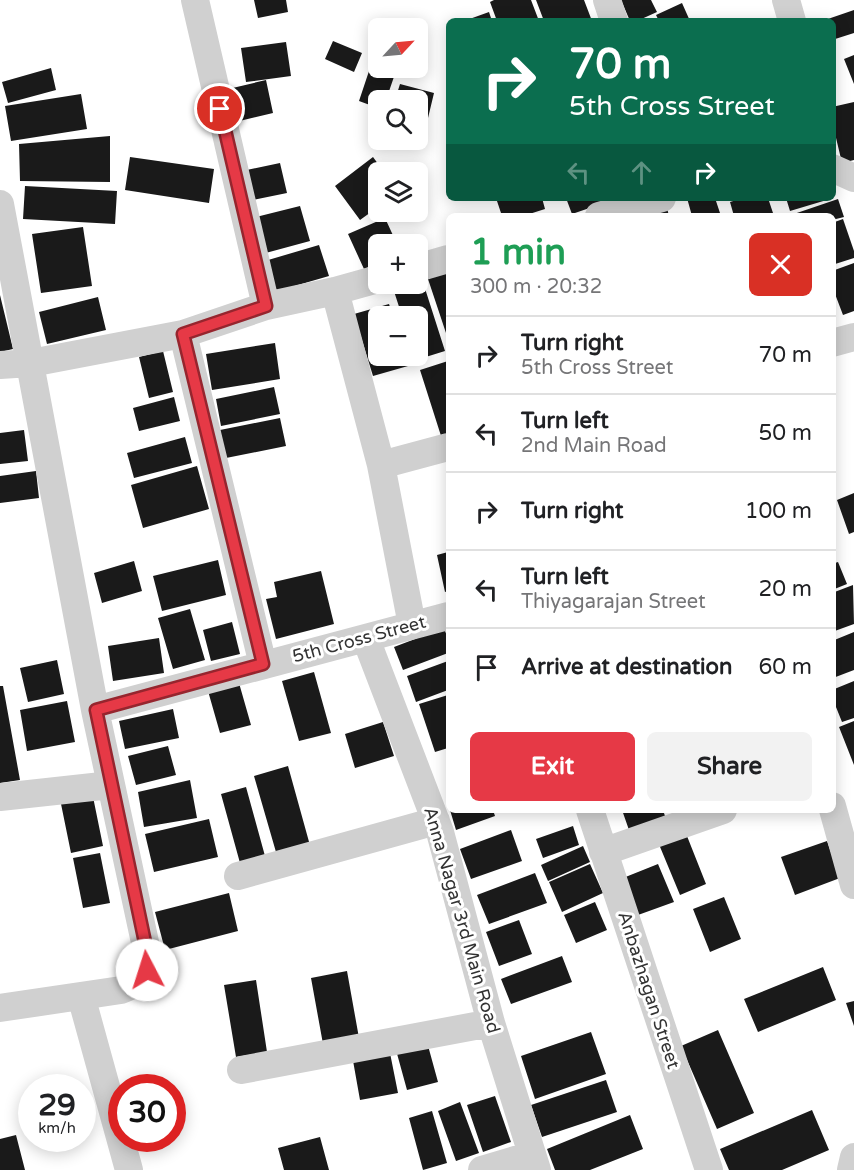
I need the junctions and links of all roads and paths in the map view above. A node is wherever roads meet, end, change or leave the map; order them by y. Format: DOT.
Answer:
graph roads {
  1 [pos="195,0"];
  2 [pos="607,0"];
  3 [pos="786,0"];
  4 [pos="613,18"];
  5 [pos="791,18"];
  6 [pos="652,201"];
  7 [pos="0,204"];
  8 [pos="610,213"];
  9 [pos="446,260"];
  10 [pos="428,265"];
  11 [pos="368,282"];
  12 [pos="335,291"];
  13 [pos="266,306"];
  14 [pos="183,334"];
  15 [pos="854,337"];
  16 [pos="836,342"];
  17 [pos="31,363"];
  18 [pos="0,365"];
  19 [pos="446,448"];
  20 [pos="381,465"];
  21 [pos="446,616"];
  22 [pos="412,625"];
  23 [pos="366,639"];
  24 [pos="263,664"];
  25 [pos="96,710"];
  26 [pos="111,785"];
  27 [pos="0,797"];
  28 [pos="591,813"];
  29 [pos="714,813"];
  30 [pos="834,813"];
  31 [pos="436,821"];
  32 [pos="603,852"];
  33 [pos="238,876"];
  34 [pos="854,885"];
  35 [pos="81,996"];
  36 [pos="0,1008"];
  37 [pos="491,1023"];
  38 [pos="242,1070"];
  39 [pos="854,1157"];
  40 [pos="535,1162"];
  41 [pos="129,1170"];
  42 [pos="482,1170"];
  43 [pos="709,1170"];
  44 [pos="851,1170"];
  1 -- 13 [label="street"];
  2 -- 4 [label="street"];
  3 -- 5 [label="street"];
  6 -- 8 [label="street"];
  7 -- 17 [label="street"];
  9 -- 10 [label="street"];
  11 -- 12 [label="street"];
  12 -- 13 [label="street"];
  12 -- 20 [label="street"];
  13 -- 14 [label="street"];
  14 -- 17 [label="street"];
  14 -- 24 [label="street"];
  15 -- 16 [label="street"];
  17 -- 18 [label="street"];
  17 -- 25 [label="street"];
  19 -- 20 [label="street"];
  20 -- 22 [label="street"];
  21 -- 22 [label="street, 5th Cross Street"];
  22 -- 23 [label="street, 5th Cross Street"];
  23 -- 24 [label="street, 5th Cross Street"];
  23 -- 31 [label="street, Anna Nagar 3rd Main Road"];
  24 -- 25 [label="street, 5th Cross Street"];
  25 -- 26 [label="street"];
  26 -- 27 [label="street"];
  26 -- 35 [label="street"];
  28 -- 32 [label="street, Anbazhagan Street"];
  29 -- 32 [label="street"];
  30 -- 34 [label="street"];
  31 -- 33 [label="street"];
  31 -- 37 [label="street, Anna Nagar 3rd Main Road"];
  32 -- 43 [label="street, Anbazhagan Street"];
  35 -- 36 [label="street"];
  35 -- 41 [label="street"];
  37 -- 38 [label="street"];
  37 -- 40 [label="street, Anna Nagar 3rd Main Road"];
  39 -- 44 [label="street"];
  40 -- 42 [label="street"];
}
